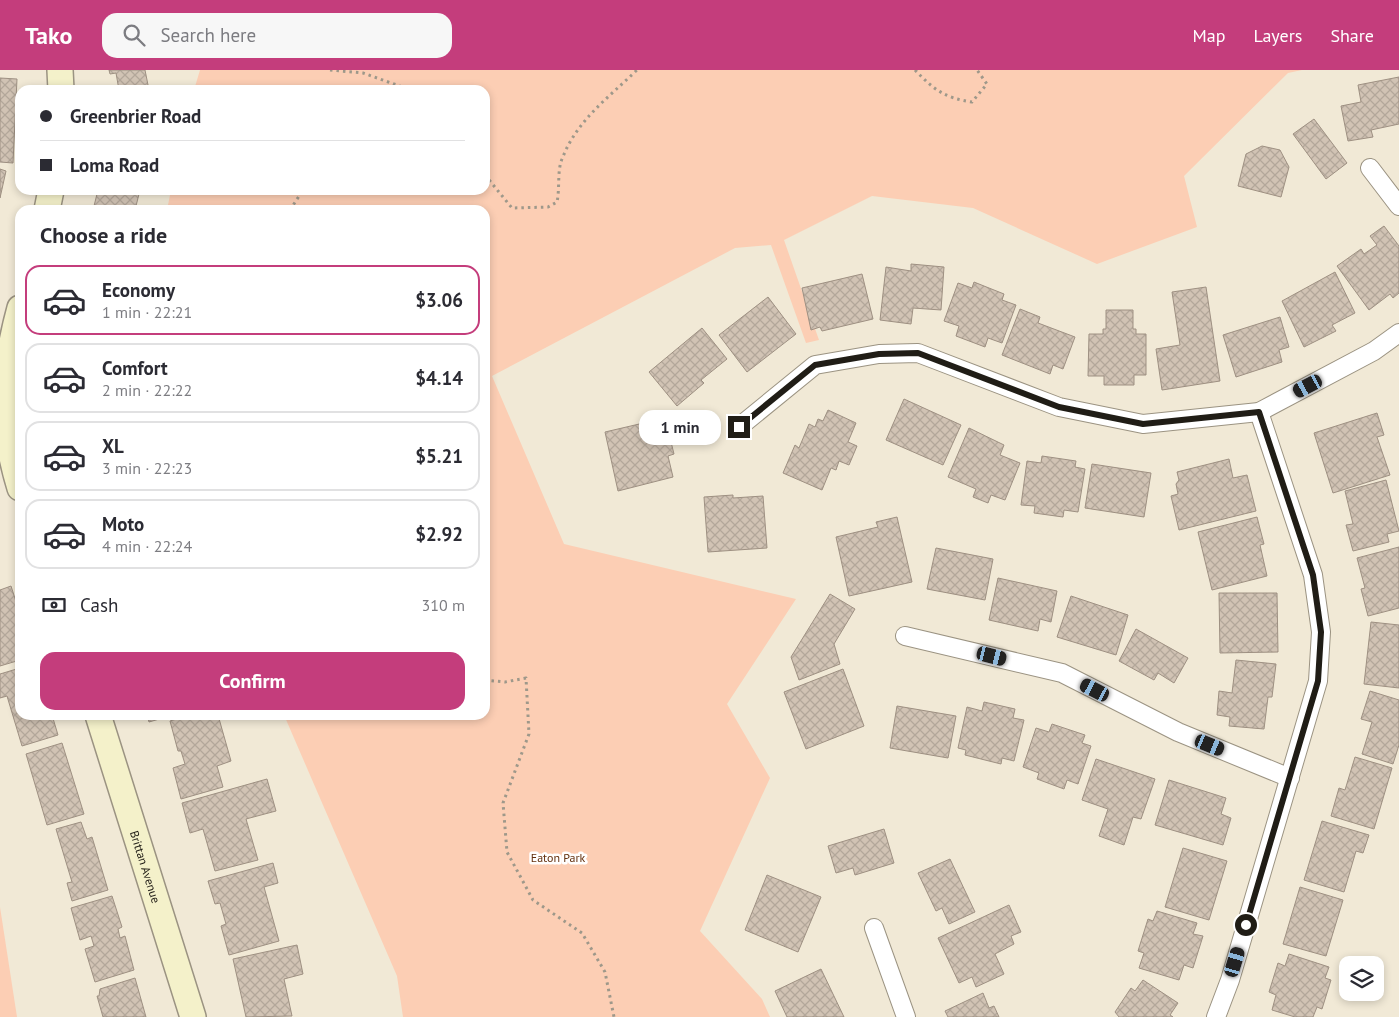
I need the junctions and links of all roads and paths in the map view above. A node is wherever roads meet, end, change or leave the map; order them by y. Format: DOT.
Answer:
graph roads {
  1 [pos="60,70"];
  2 [pos="330,70"];
  3 [pos="637,70"];
  4 [pos="915,70"];
  5 [pos="978,70"];
  6 [pos="60,85"];
  7 [pos="397,85"];
  8 [pos="1370,168"];
  9 [pos="490,181"];
  10 [pos="1399,206"];
  11 [pos="15,326"];
  12 [pos="1399,333"];
  13 [pos="1259,412"];
  14 [pos="739,427"];
  15 [pos="11,477"];
  16 [pos="905,636"];
  17 [pos="490,680"];
  18 [pos="100,720"];
  19 [pos="1290,778"];
  20 [pos="874,928"];
  21 [pos="193,1017"];
  22 [pos="614,1017"];
  23 [pos="906,1017"];
  24 [pos="1216,1017"];
  1 -- 6 [label="main road"];
  2 -- 7 [label="path"];
  3 -- 9 [label="path"];
  4 -- 5 [label="path"];
  8 -- 10 [label="street"];
  11 -- 15 [label="main road"];
  12 -- 13 [label="street"];
  13 -- 14 [label="street"];
  13 -- 19 [label="street"];
  16 -- 19 [label="street"];
  17 -- 22 [label="path"];
  18 -- 21 [label="main road, Brittan Avenue"];
  19 -- 24 [label="street"];
  20 -- 23 [label="street"];
}
